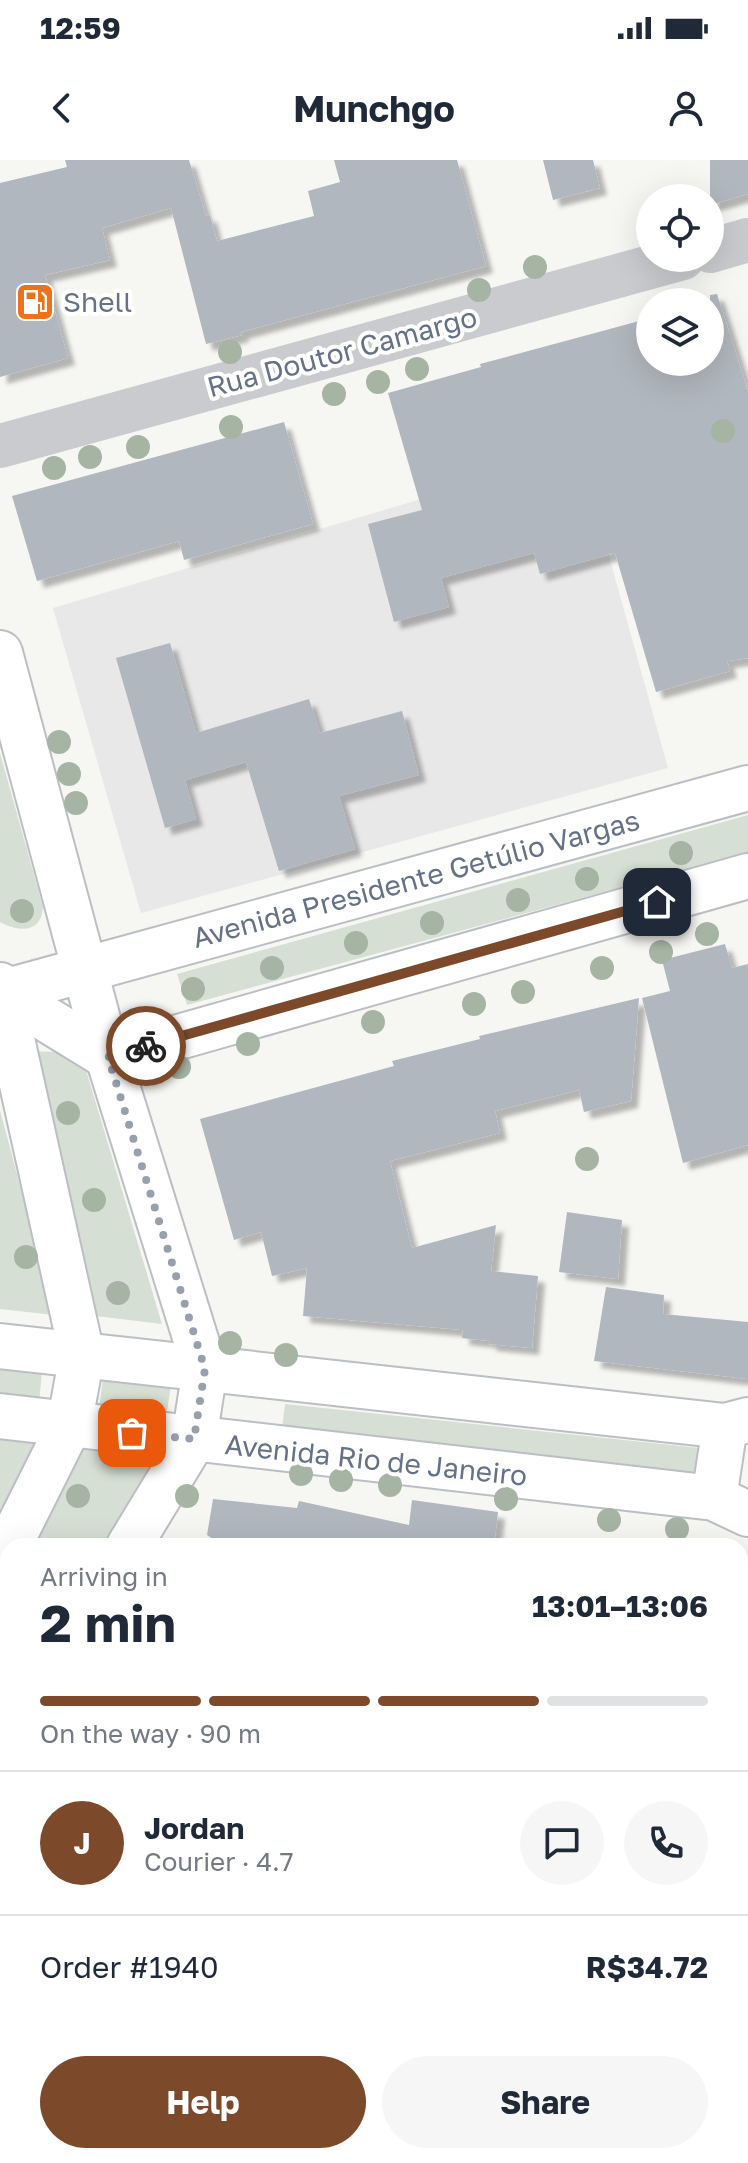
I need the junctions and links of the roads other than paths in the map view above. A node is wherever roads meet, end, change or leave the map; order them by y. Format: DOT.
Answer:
graph roads {
  1 [pos="748,240"];
  2 [pos="724,247"];
  3 [pos="636,271"];
  4 [pos="0,446"];
  5 [pos="0,653"];
  6 [pos="748,788"];
  7 [pos="748,876"];
  8 [pos="84,971"];
  9 [pos="1,990"];
  10 [pos="108,1057"];
  11 [pos="0,1346"];
  12 [pos="82,1355"];
  13 [pos="205,1369"];
  14 [pos="0,1416"];
  15 [pos="736,1423"];
  16 [pos="69,1426"];
  17 [pos="194,1439"];
  18 [pos="731,1506"];
  19 [pos="13,1538"];
  20 [pos="134,1538"];
  1 -- 2 [label="street"];
  3 -- 4 [label="street, Rua Doutor Camargo"];
  5 -- 8 [label="street"];
  6 -- 8 [label="street, Avenida Presidente Getúlio Vargas"];
  7 -- 10 [label="street"];
  8 -- 9 [label="street, Avenida Presidente Getúlio Vargas"];
  8 -- 10 [label="street"];
  9 -- 10 [label="street"];
  9 -- 12 [label="street"];
  10 -- 13 [label="street"];
  11 -- 12 [label="street"];
  12 -- 13 [label="street"];
  12 -- 16 [label="street"];
  13 -- 15 [label="street"];
  13 -- 17 [label="street"];
  14 -- 16 [label="street, Avenida Rio de Janeiro"];
  15 -- 18 [label="street"];
  16 -- 17 [label="street, Avenida Rio de Janeiro"];
  16 -- 19 [label="street"];
  17 -- 18 [label="street, Avenida Rio de Janeiro"];
  17 -- 20 [label="street"];
}
